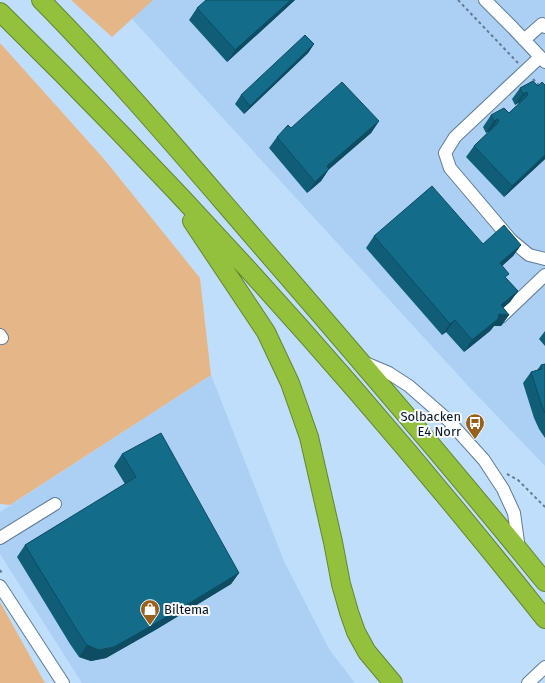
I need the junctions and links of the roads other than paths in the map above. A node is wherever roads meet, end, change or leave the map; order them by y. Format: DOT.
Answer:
graph roads {
  1 [pos="40,0"];
  2 [pos="485,0"];
  3 [pos="0,12"];
  4 [pos="545,27"];
  5 [pos="524,40"];
  6 [pos="543,60"];
  7 [pos="161,175"];
  8 [pos="545,259"];
  9 [pos="545,275"];
  10 [pos="501,317"];
  11 [pos="360,360"];
  12 [pos="55,504"];
  13 [pos="0,538"];
  14 [pos="519,551"];
  15 [pos="545,582"];
  16 [pos="0,586"];
  17 [pos="543,616"];
  18 [pos="545,667"];
  19 [pos="63,683"];
  20 [pos="393,683"];
  21 [pos="528,683"];
  1 -- 11 [label="highway"];
  2 -- 5 [label="street"];
  3 -- 7 [label="highway"];
  4 -- 5 [label="street"];
  5 -- 6 [label="street"];
  6 -- 8 [label="street"];
  7 -- 17 [label="highway"];
  7 -- 20 [label="highway"];
  9 -- 10 [label="street"];
  11 -- 14 [label="highway"];
  11 -- 14 [label="street"];
  12 -- 13 [label="street"];
  14 -- 15 [label="highway"];
  16 -- 19 [label="street"];
  18 -- 21 [label="street"];
}
